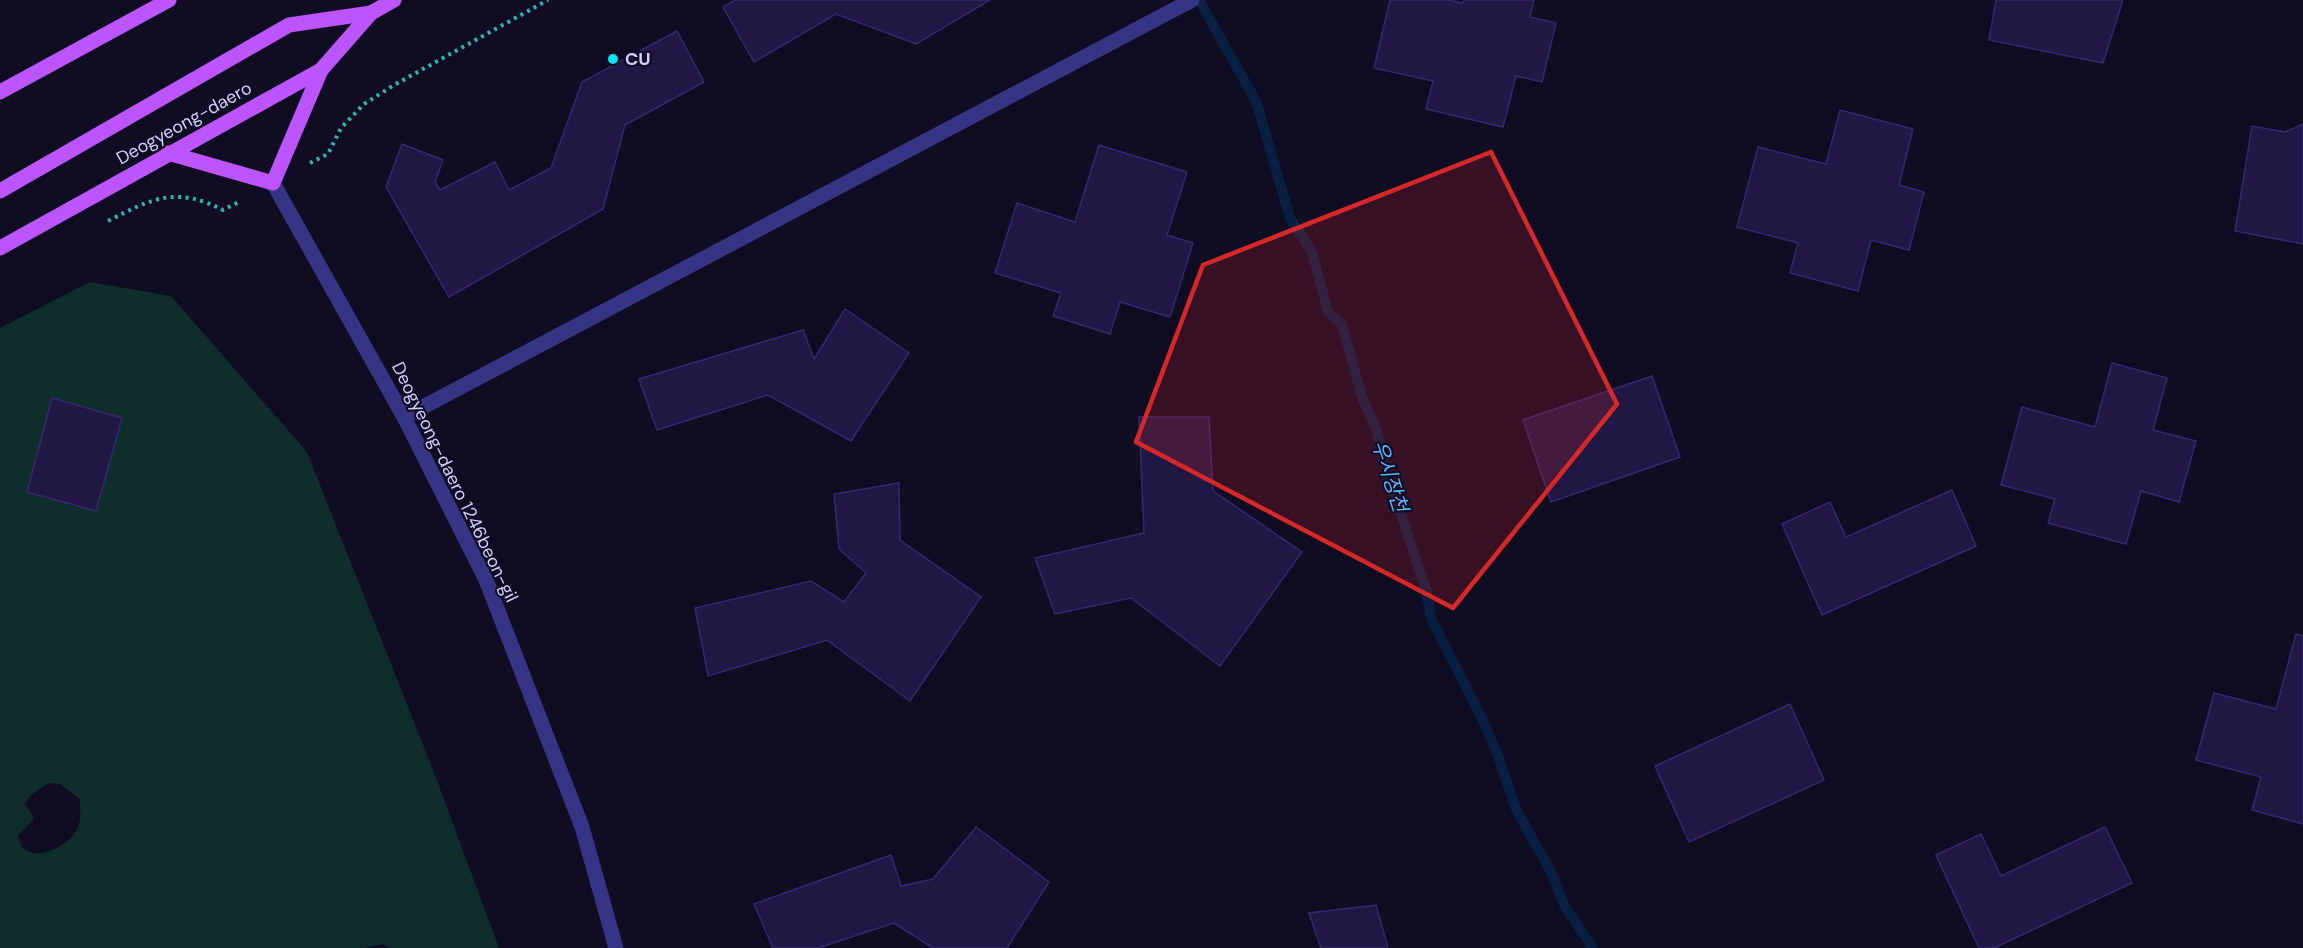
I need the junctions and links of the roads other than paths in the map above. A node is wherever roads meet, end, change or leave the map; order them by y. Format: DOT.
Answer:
graph roads {
  1 [pos="169,0"];
  2 [pos="394,0"];
  3 [pos="1192,0"];
  4 [pos="371,12"];
  5 [pos="321,70"];
  6 [pos="0,92"];
  7 [pos="168,153"];
  8 [pos="273,183"];
  9 [pos="0,191"];
  10 [pos="0,248"];
  11 [pos="404,417"];
  12 [pos="616,948"];
  1 -- 6 [label="main road"];
  2 -- 4 [label="main road, Deogyeong-daero"];
  3 -- 11 [label="street"];
  4 -- 5 [label="main road, Deogyeong-daero"];
  4 -- 9 [label="main road, Deogyeong-daero"];
  5 -- 7 [label="main road, Deogyeong-daero"];
  5 -- 8 [label="main road"];
  7 -- 8 [label="main road"];
  7 -- 10 [label="main road, Deogyeong-daero"];
  8 -- 11 [label="street, Deogyeong-daero 1246beon-gil"];
  11 -- 12 [label="street, Deogyeong-daero 1246beon-gil"];
}
